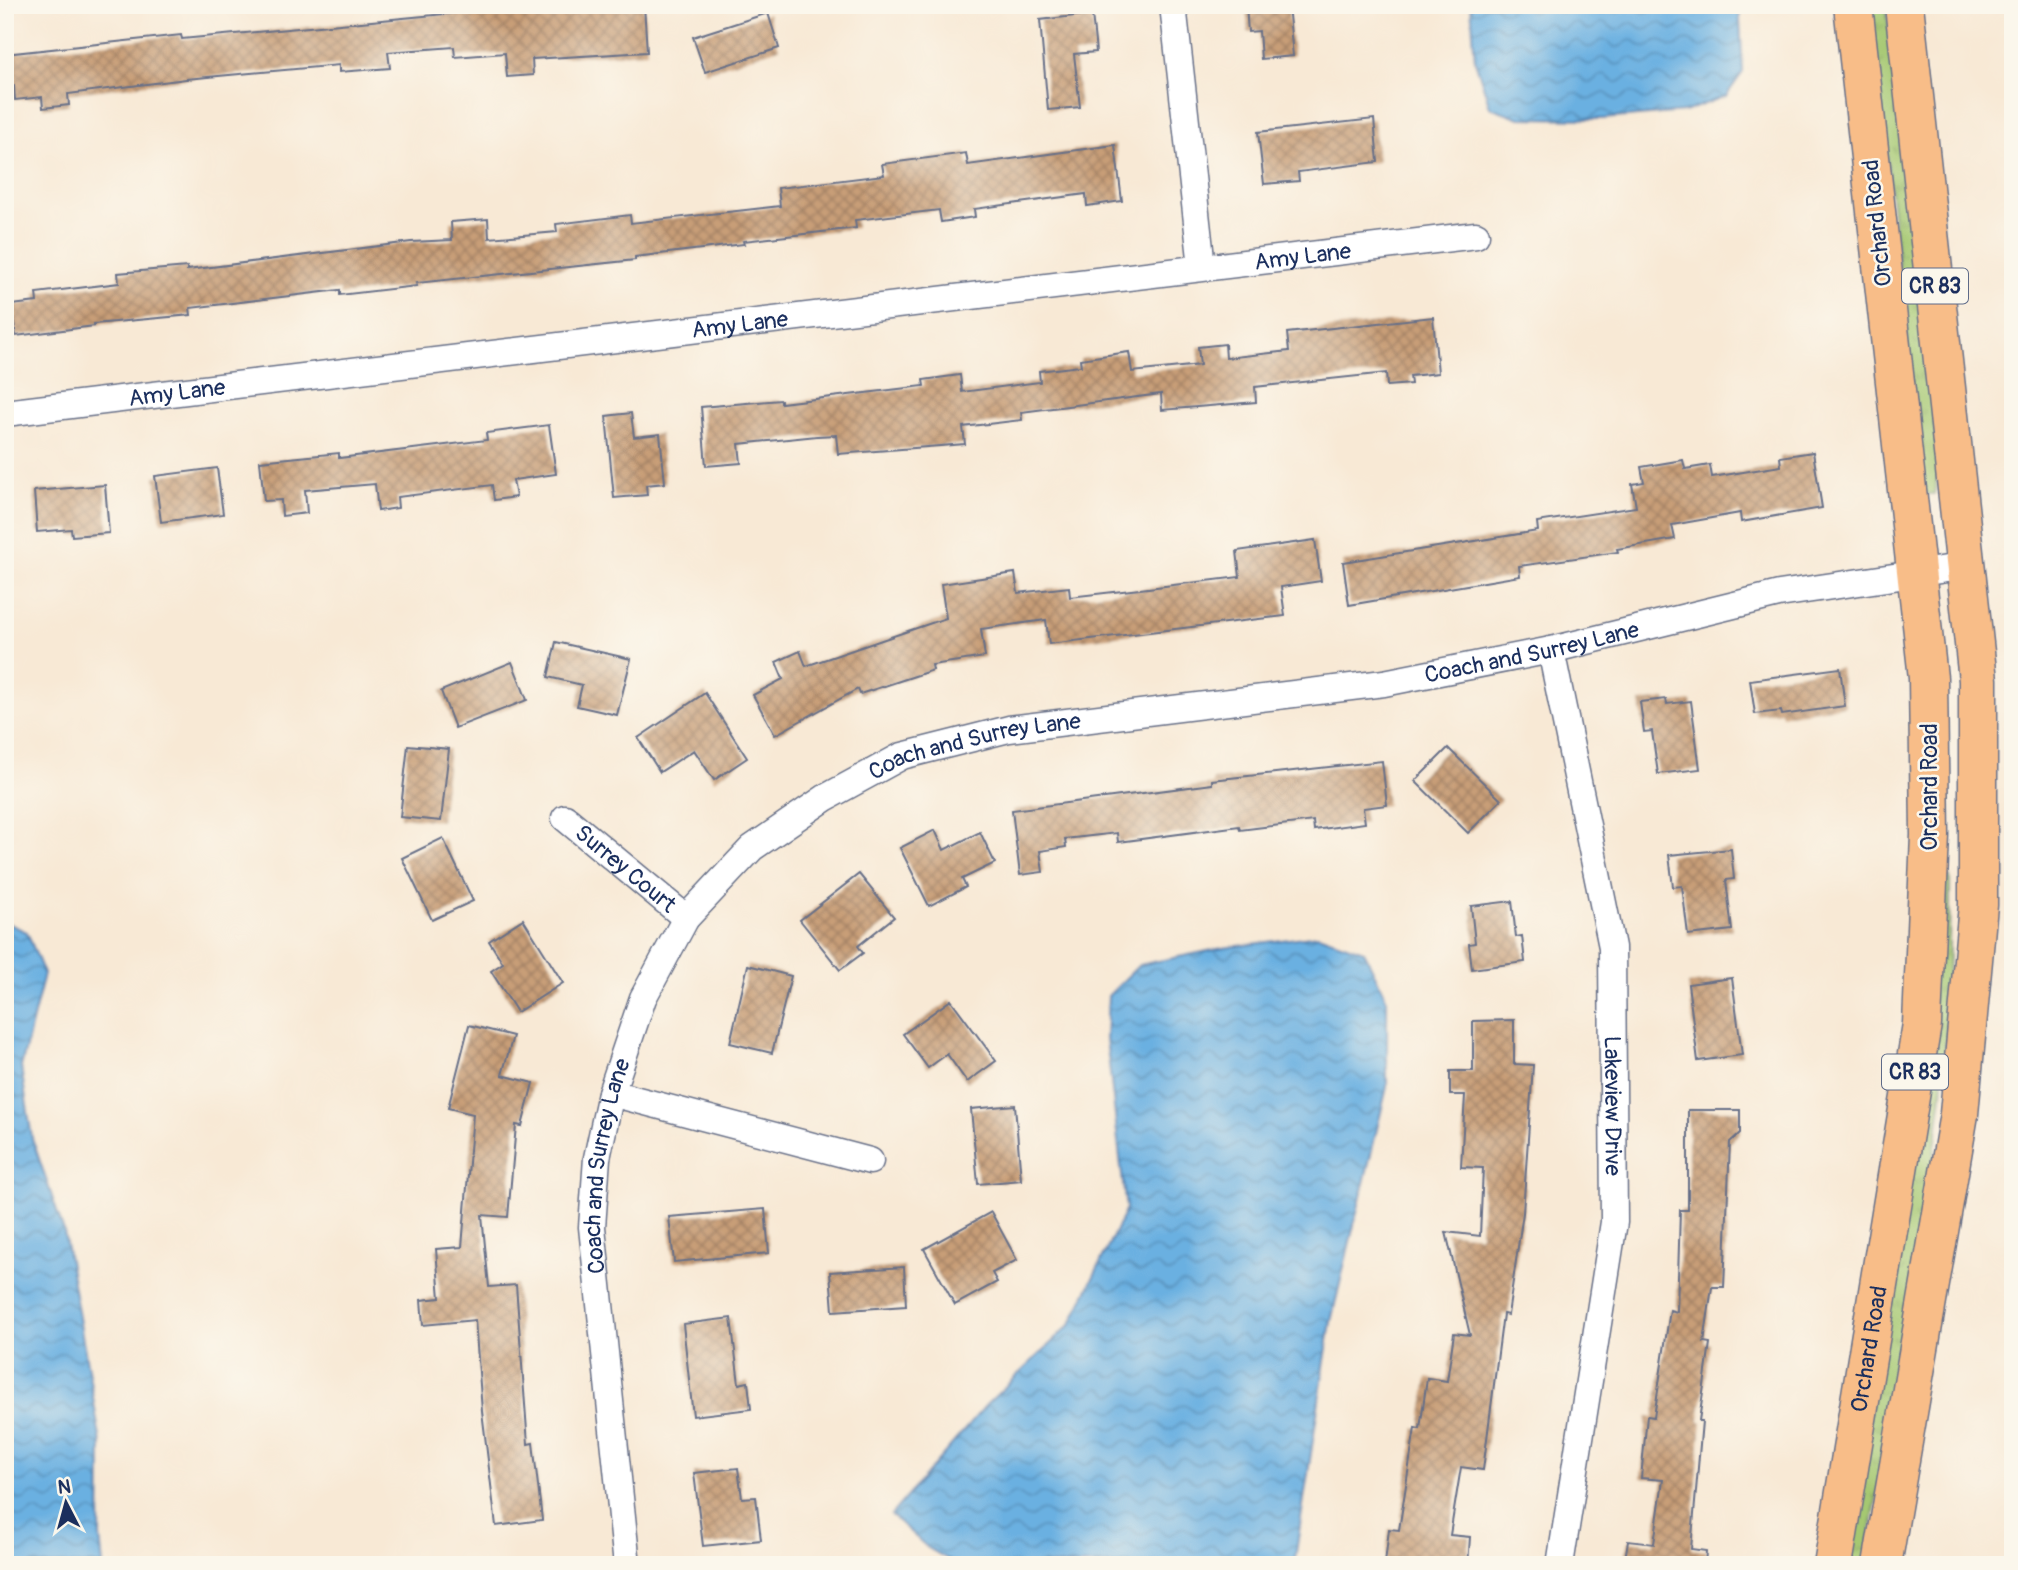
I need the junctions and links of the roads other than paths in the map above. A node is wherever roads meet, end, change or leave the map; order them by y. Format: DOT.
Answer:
graph roads {
  1 [pos="1173,5"];
  2 [pos="1853,5"];
  3 [pos="1904,5"];
  4 [pos="1476,235"];
  5 [pos="1202,267"];
  6 [pos="5,413"];
  7 [pos="1967,566"];
  8 [pos="1917,574"];
  9 [pos="1551,650"];
  10 [pos="565,818"];
  11 [pos="685,918"];
  12 [pos="611,1093"];
  13 [pos="870,1161"];
  14 [pos="627,1565"];
  15 [pos="1560,1565"];
  16 [pos="1833,1565"];
  17 [pos="1882,1565"];
  1 -- 5 [label="street"];
  2 -- 8 [label="main road, Orchard Road / CR 83"];
  3 -- 7 [label="main road, Orchard Road / CR 83"];
  4 -- 5 [label="street, Amy Lane"];
  5 -- 6 [label="street, Amy Lane"];
  7 -- 8 [label="street, Coach and Surrey Lane"];
  7 -- 17 [label="main road, Orchard Road / CR 83"];
  8 -- 9 [label="street, Coach and Surrey Lane"];
  8 -- 16 [label="main road, Orchard Road / CR 83"];
  9 -- 11 [label="street, Coach and Surrey Lane"];
  9 -- 15 [label="street, Lakeview Drive"];
  10 -- 11 [label="street, Surrey Court"];
  11 -- 12 [label="street, Coach and Surrey Lane"];
  12 -- 13 [label="street"];
  12 -- 14 [label="street, Coach and Surrey Lane"];
}
